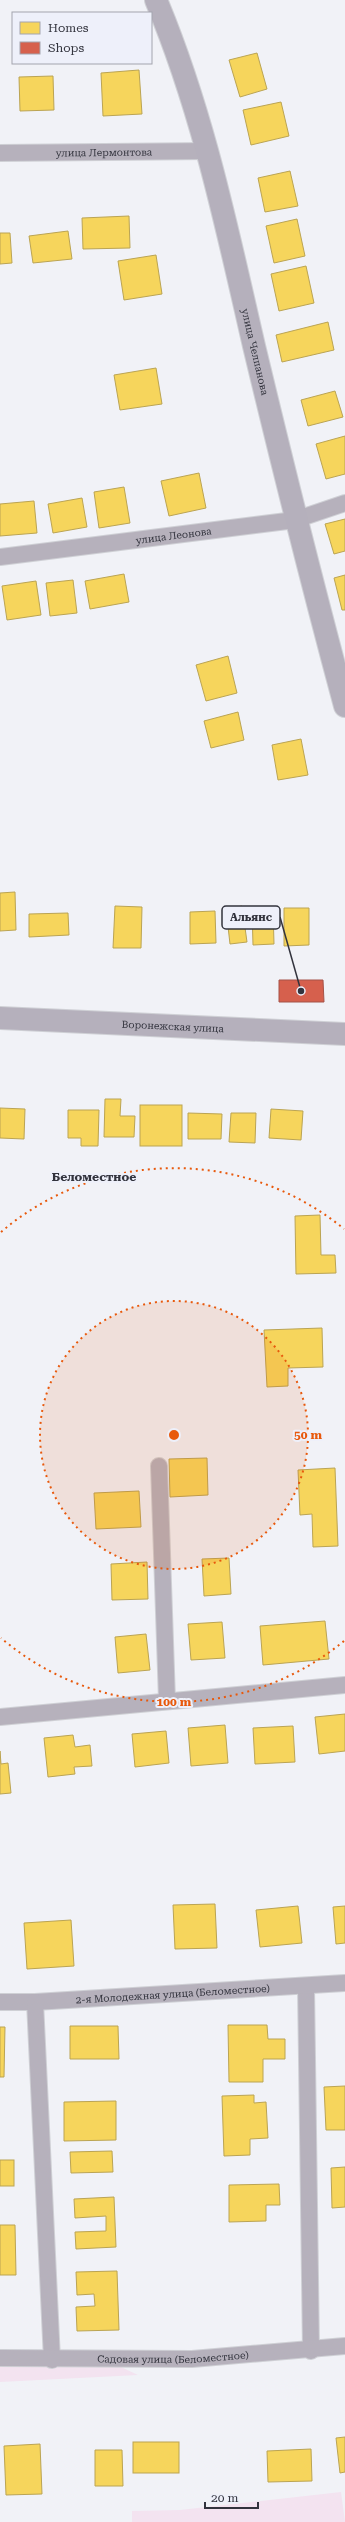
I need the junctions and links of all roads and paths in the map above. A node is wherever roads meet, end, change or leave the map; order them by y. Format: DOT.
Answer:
graph roads {
  1 [pos="156,0"];
  2 [pos="208,151"];
  3 [pos="0,153"];
  4 [pos="345,503"];
  5 [pos="295,520"];
  6 [pos="0,557"];
  7 [pos="345,706"];
  8 [pos="0,1018"];
  9 [pos="345,1034"];
  10 [pos="158,1466"];
  11 [pos="345,1685"];
  12 [pos="168,1700"];
  13 [pos="0,1717"];
  14 [pos="345,1983"];
  15 [pos="306,1986"];
  16 [pos="0,2002"];
  17 [pos="35,2002"];
  18 [pos="345,2346"];
  19 [pos="311,2351"];
  20 [pos="0,2358"];
  21 [pos="52,2360"];
  1 -- 2 [label="street, улица Челпанова"];
  2 -- 3 [label="street, улица Лермонтова"];
  2 -- 5 [label="street, улица Челпанова"];
  4 -- 5 [label="street, улица Леонова"];
  5 -- 6 [label="street, улица Леонова"];
  5 -- 7 [label="street, улица Челпанова"];
  8 -- 9 [label="street, Воронежская улица"];
  10 -- 12 [label="street"];
  11 -- 12 [label="street"];
  12 -- 13 [label="street"];
  14 -- 15 [label="street, 2-я Молодежная улица (Беломестное)"];
  15 -- 17 [label="street, 2-я Молодежная улица (Беломестное)"];
  15 -- 19 [label="street"];
  16 -- 17 [label="street, 2-я Молодежная улица (Беломестное)"];
  17 -- 21 [label="street"];
  18 -- 19 [label="street, Садовая улица (Беломестное)"];
  19 -- 21 [label="street, Садовая улица (Беломестное)"];
  20 -- 21 [label="street, Садовая улица (Беломестное)"];
}
